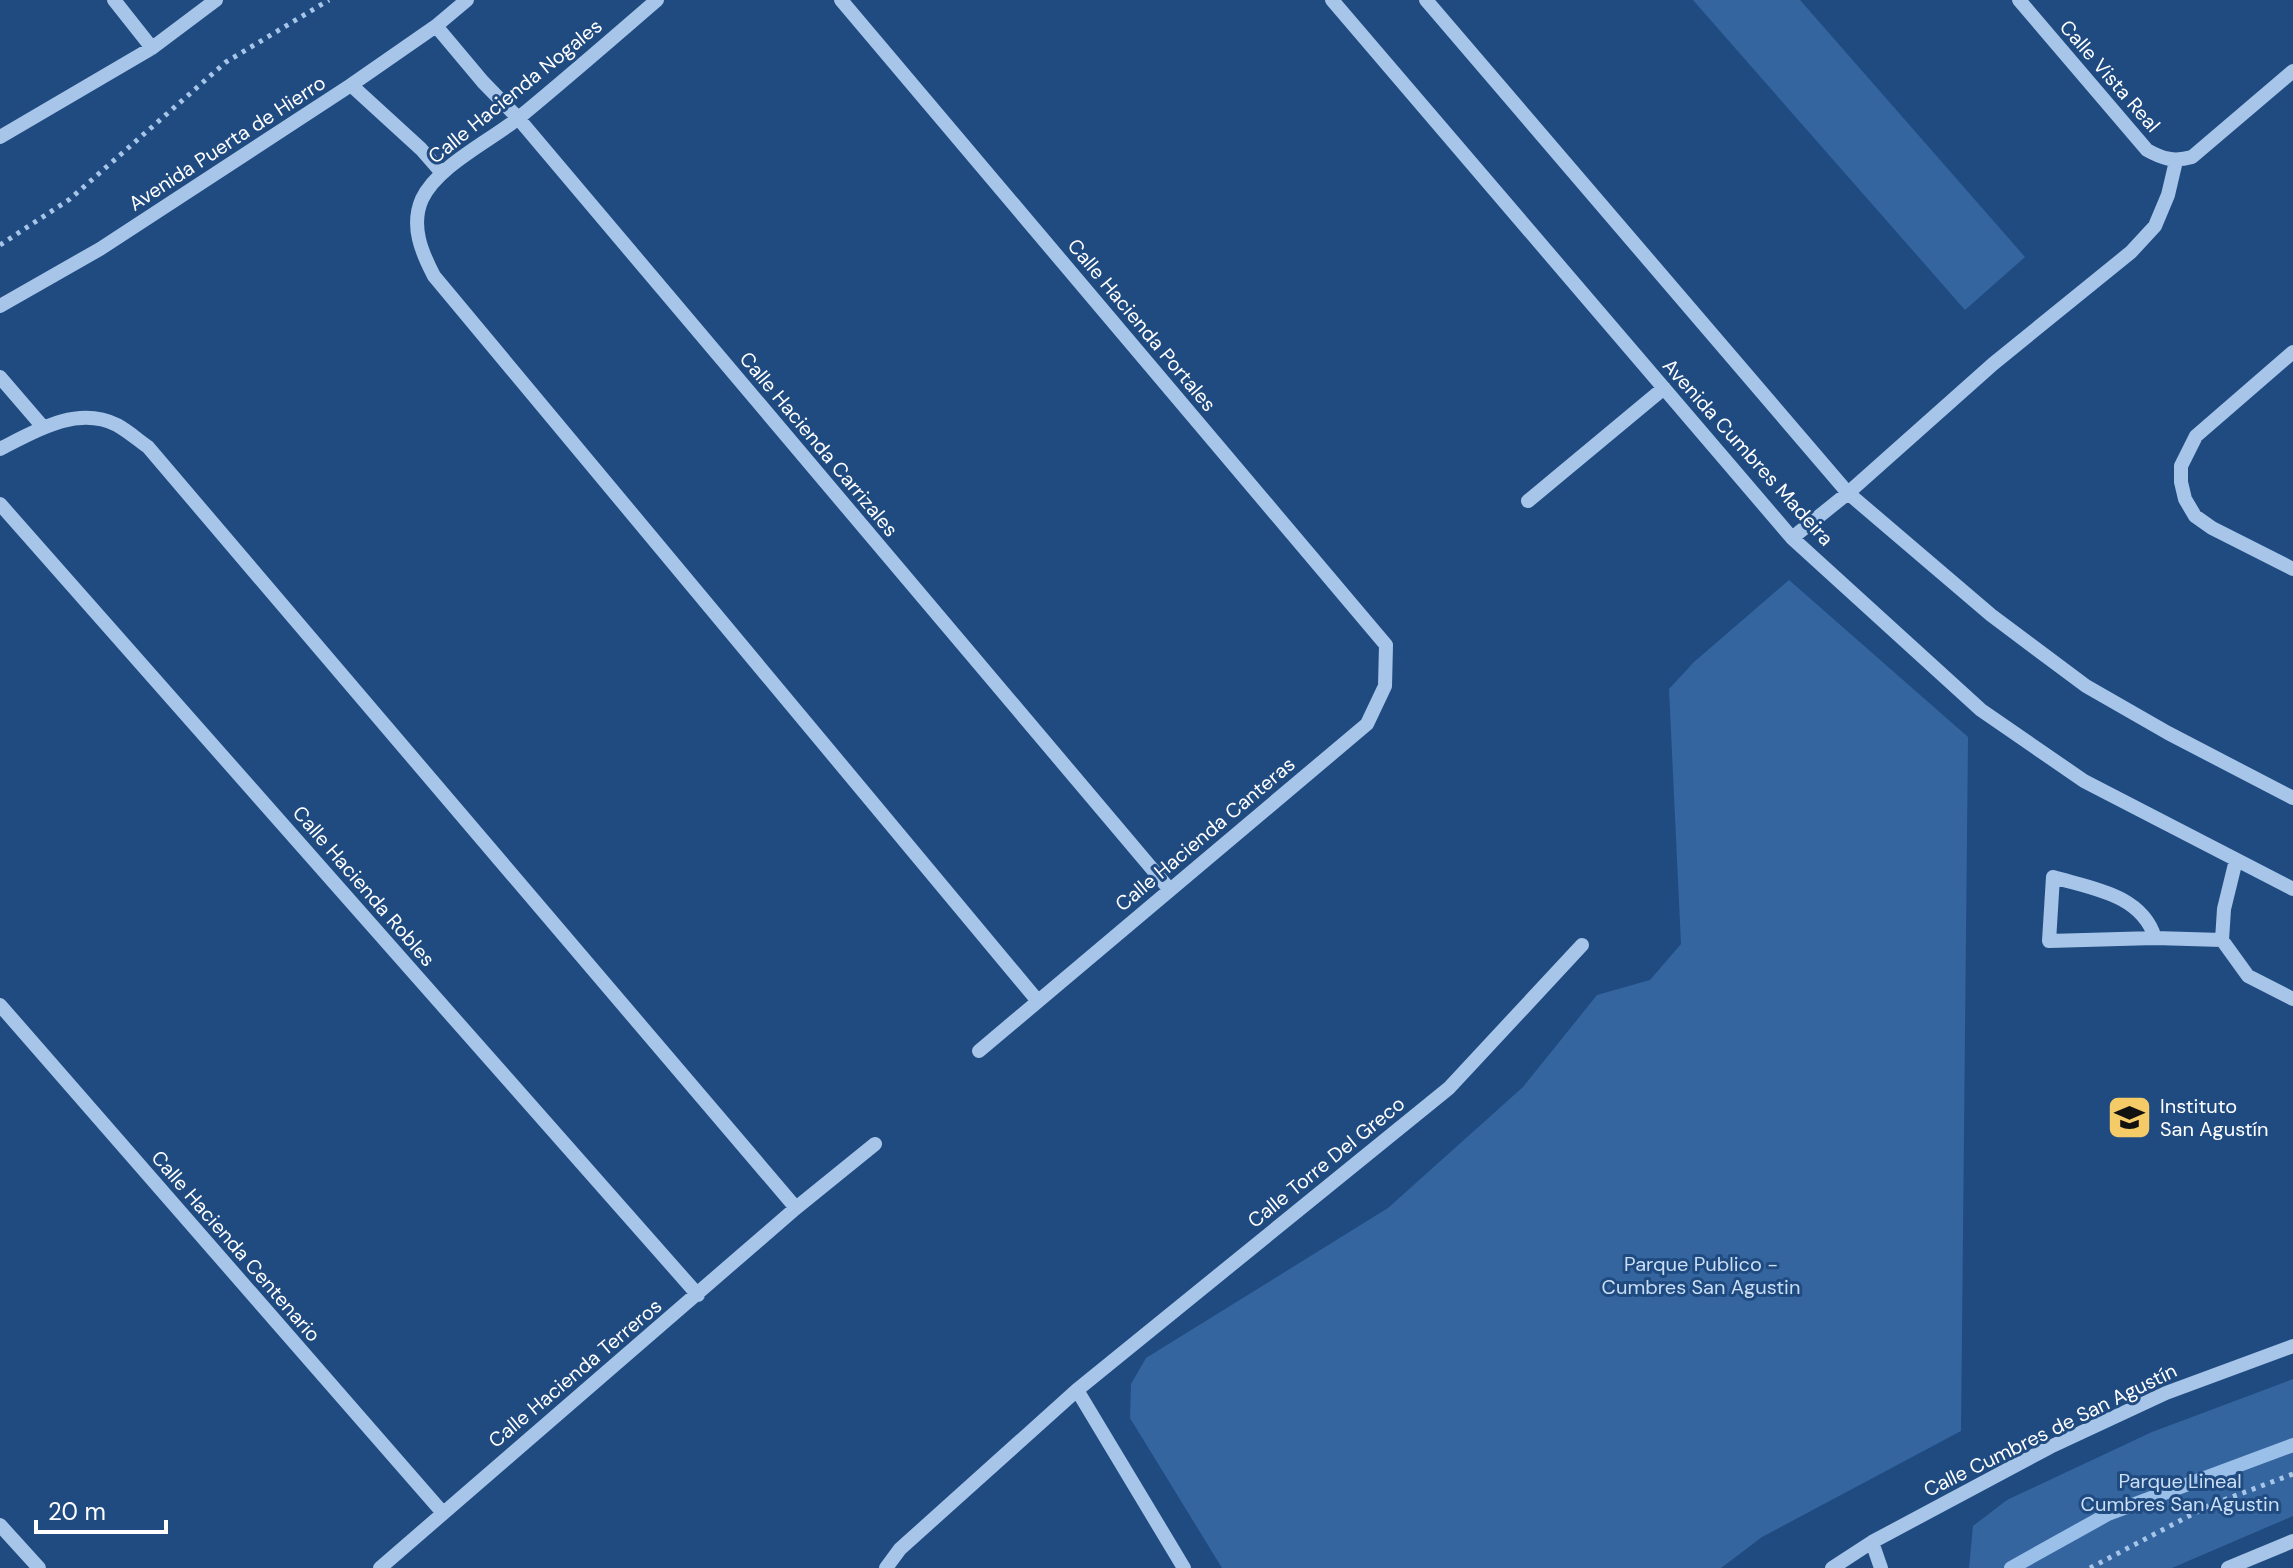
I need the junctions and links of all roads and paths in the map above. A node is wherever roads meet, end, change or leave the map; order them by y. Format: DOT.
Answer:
graph roads {
  1 [pos="114,0"];
  2 [pos="216,0"];
  3 [pos="329,0"];
  4 [pos="467,0"];
  5 [pos="657,0"];
  6 [pos="841,0"];
  7 [pos="1332,0"];
  8 [pos="1426,0"];
  9 [pos="2019,0"];
  10 [pos="436,26"];
  11 [pos="152,48"];
  12 [pos="2293,71"];
  13 [pos="351,85"];
  14 [pos="518,118"];
  15 [pos="0,137"];
  16 [pos="2176,161"];
  17 [pos="442,173"];
  18 [pos="0,245"];
  19 [pos="0,306"];
  20 [pos="2293,352"];
  21 [pos="0,377"];
  22 [pos="1664,388"];
  23 [pos="43,427"];
  24 [pos="0,449"];
  25 [pos="1848,493"];
  26 [pos="1528,501"];
  27 [pos="0,504"];
  28 [pos="1792,538"];
  29 [pos="2293,569"];
  30 [pos="1385,686"];
  31 [pos="2293,798"];
  32 [pos="2236,860"];
  33 [pos="2293,889"];
  34 [pos="1170,890"];
  35 [pos="2155,938"];
  36 [pos="2222,940"];
  37 [pos="1582,945"];
  38 [pos="2293,999"];
  39 [pos="1037,1000"];
  40 [pos="0,1005"];
  41 [pos="979,1051"];
  42 [pos="875,1144"];
  43 [pos="796,1208"];
  44 [pos="698,1295"];
  45 [pos="2293,1346"];
  46 [pos="1077,1390"];
  47 [pos="2293,1474"];
  48 [pos="443,1513"];
  49 [pos="0,1525"];
  50 [pos="2293,1541"];
  51 [pos="1872,1542"];
  52 [pos="39,1568"];
  53 [pos="380,1568"];
  54 [pos="886,1568"];
  55 [pos="1184,1568"];
  56 [pos="1832,1568"];
  57 [pos="1881,1568"];
  58 [pos="2090,1568"];
  59 [pos="2228,1568"];
  1 -- 11 [label="street"];
  2 -- 11 [label="street"];
  3 -- 18 [label="path"];
  4 -- 10 [label="street, Avenida Puerta de Hierro"];
  5 -- 14 [label="street, Calle Hacienda Nogales"];
  6 -- 30 [label="street, Calle Hacienda Portales"];
  7 -- 22 [label="street, Avenida Cumbres Madeira"];
  8 -- 25 [label="street"];
  9 -- 16 [label="street, Calle Vista Real"];
  10 -- 13 [label="street, Avenida Puerta de Hierro"];
  10 -- 14 [label="street, Calle Hacienda Carrizales"];
  11 -- 15 [label="street"];
  12 -- 16 [label="street"];
  13 -- 17 [label="street"];
  13 -- 19 [label="street, Avenida Puerta de Hierro"];
  14 -- 17 [label="street, Calle Hacienda Nogales"];
  14 -- 34 [label="street, Calle Hacienda Carrizales"];
  16 -- 25 [label="street"];
  17 -- 39 [label="street, Calle Hacienda Nogales"];
  20 -- 29 [label="street"];
  21 -- 23 [label="street"];
  22 -- 26 [label="street"];
  22 -- 28 [label="street, Avenida Cumbres Madeira"];
  23 -- 24 [label="street"];
  23 -- 43 [label="street"];
  25 -- 28 [label="street"];
  25 -- 31 [label="street"];
  27 -- 44 [label="street, Calle Hacienda Robles"];
  28 -- 32 [label="street, Avenida Cumbres Madeira"];
  30 -- 34 [label="street, Calle Hacienda Canteras"];
  32 -- 33 [label="street, Avenida Cumbres Madeira"];
  32 -- 36 [label="street"];
  34 -- 39 [label="street, Calle Hacienda Canteras"];
  35 -- 35 [label="street"];
  35 -- 36 [label="street"];
  36 -- 38 [label="street"];
  37 -- 46 [label="street, Calle Torre Del Greco"];
  39 -- 41 [label="street, Calle Hacienda Canteras"];
  40 -- 48 [label="street, Calle Hacienda Centenario"];
  42 -- 43 [label="street, Calle Hacienda Terreros"];
  43 -- 44 [label="street, Calle Hacienda Terreros"];
  44 -- 48 [label="street, Calle Hacienda Terreros"];
  45 -- 51 [label="street, Calle Cumbres de San Agustín"];
  46 -- 54 [label="street, Calle Torre Del Greco"];
  46 -- 55 [label="street"];
  47 -- 58 [label="path"];
  48 -- 53 [label="street, Calle Hacienda Terreros"];
  49 -- 52 [label="street"];
  50 -- 59 [label="street"];
  51 -- 56 [label="street, Calle Cumbres de San Agustín"];
  51 -- 57 [label="street"];
}
